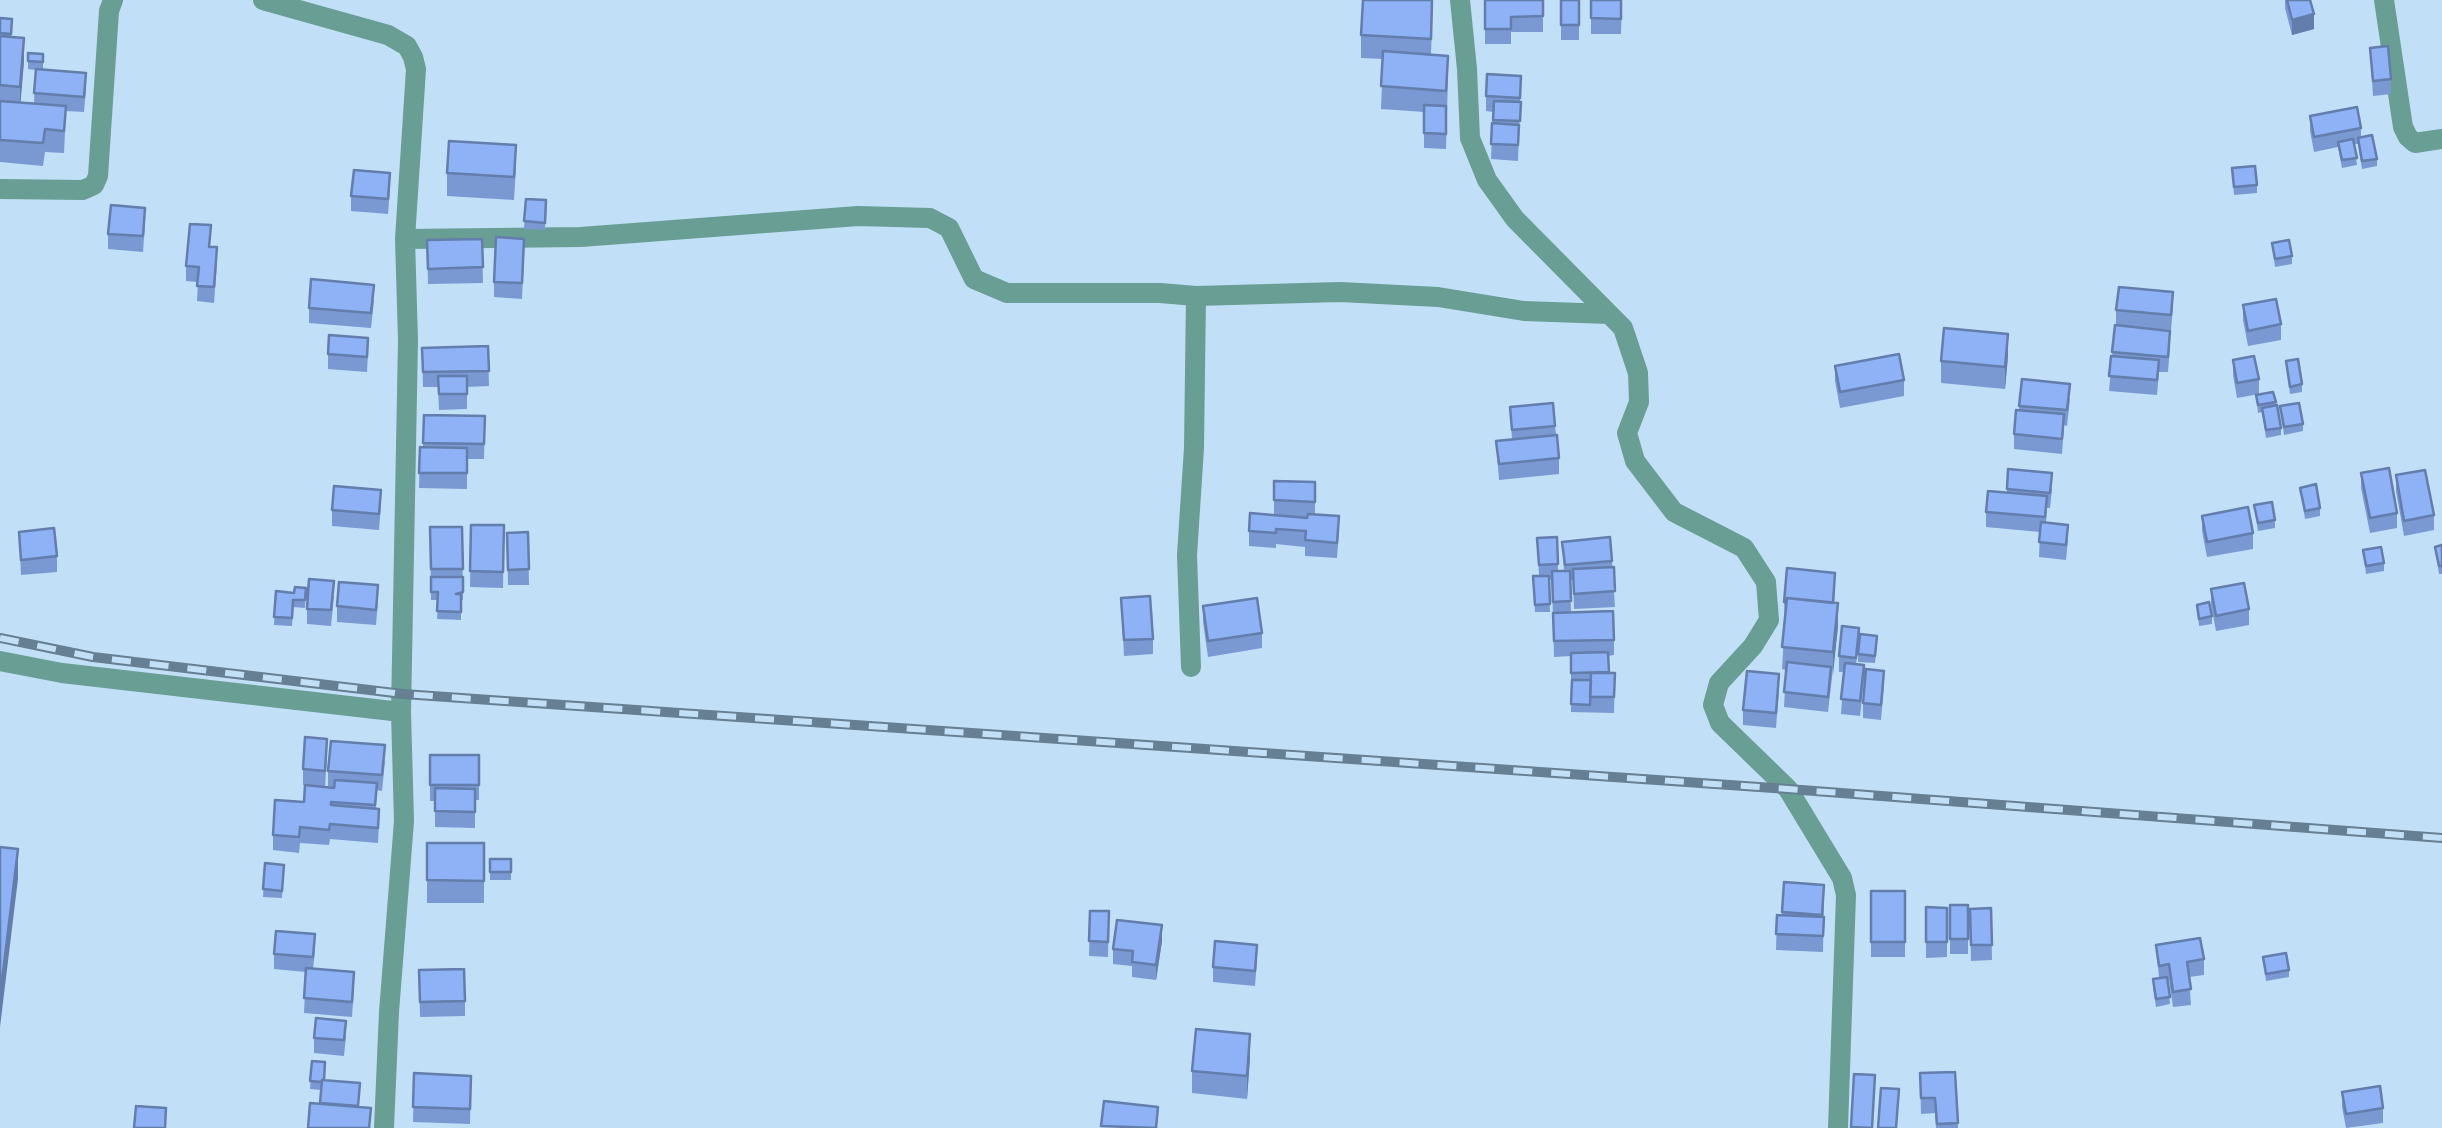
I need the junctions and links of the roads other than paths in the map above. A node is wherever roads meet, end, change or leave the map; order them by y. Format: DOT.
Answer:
graph roads {
  1 [pos="113,0"];
  2 [pos="263,0"];
  3 [pos="1460,0"];
  4 [pos="2384,0"];
  5 [pos="2442,139"];
  6 [pos="0,190"];
  7 [pos="405,238"];
  8 [pos="1196,296"];
  9 [pos="1608,314"];
  10 [pos="0,660"];
  11 [pos="1191,667"];
  12 [pos="402,712"];
  13 [pos="384,1128"];
  14 [pos="1838,1128"];
  1 -- 6 [label="street"];
  2 -- 7 [label="street"];
  3 -- 9 [label="street"];
  4 -- 5 [label="street"];
  7 -- 8 [label="street"];
  7 -- 12 [label="street"];
  8 -- 9 [label="street"];
  8 -- 11 [label="street"];
  9 -- 14 [label="street"];
  10 -- 12 [label="street"];
  12 -- 13 [label="street"];
}
